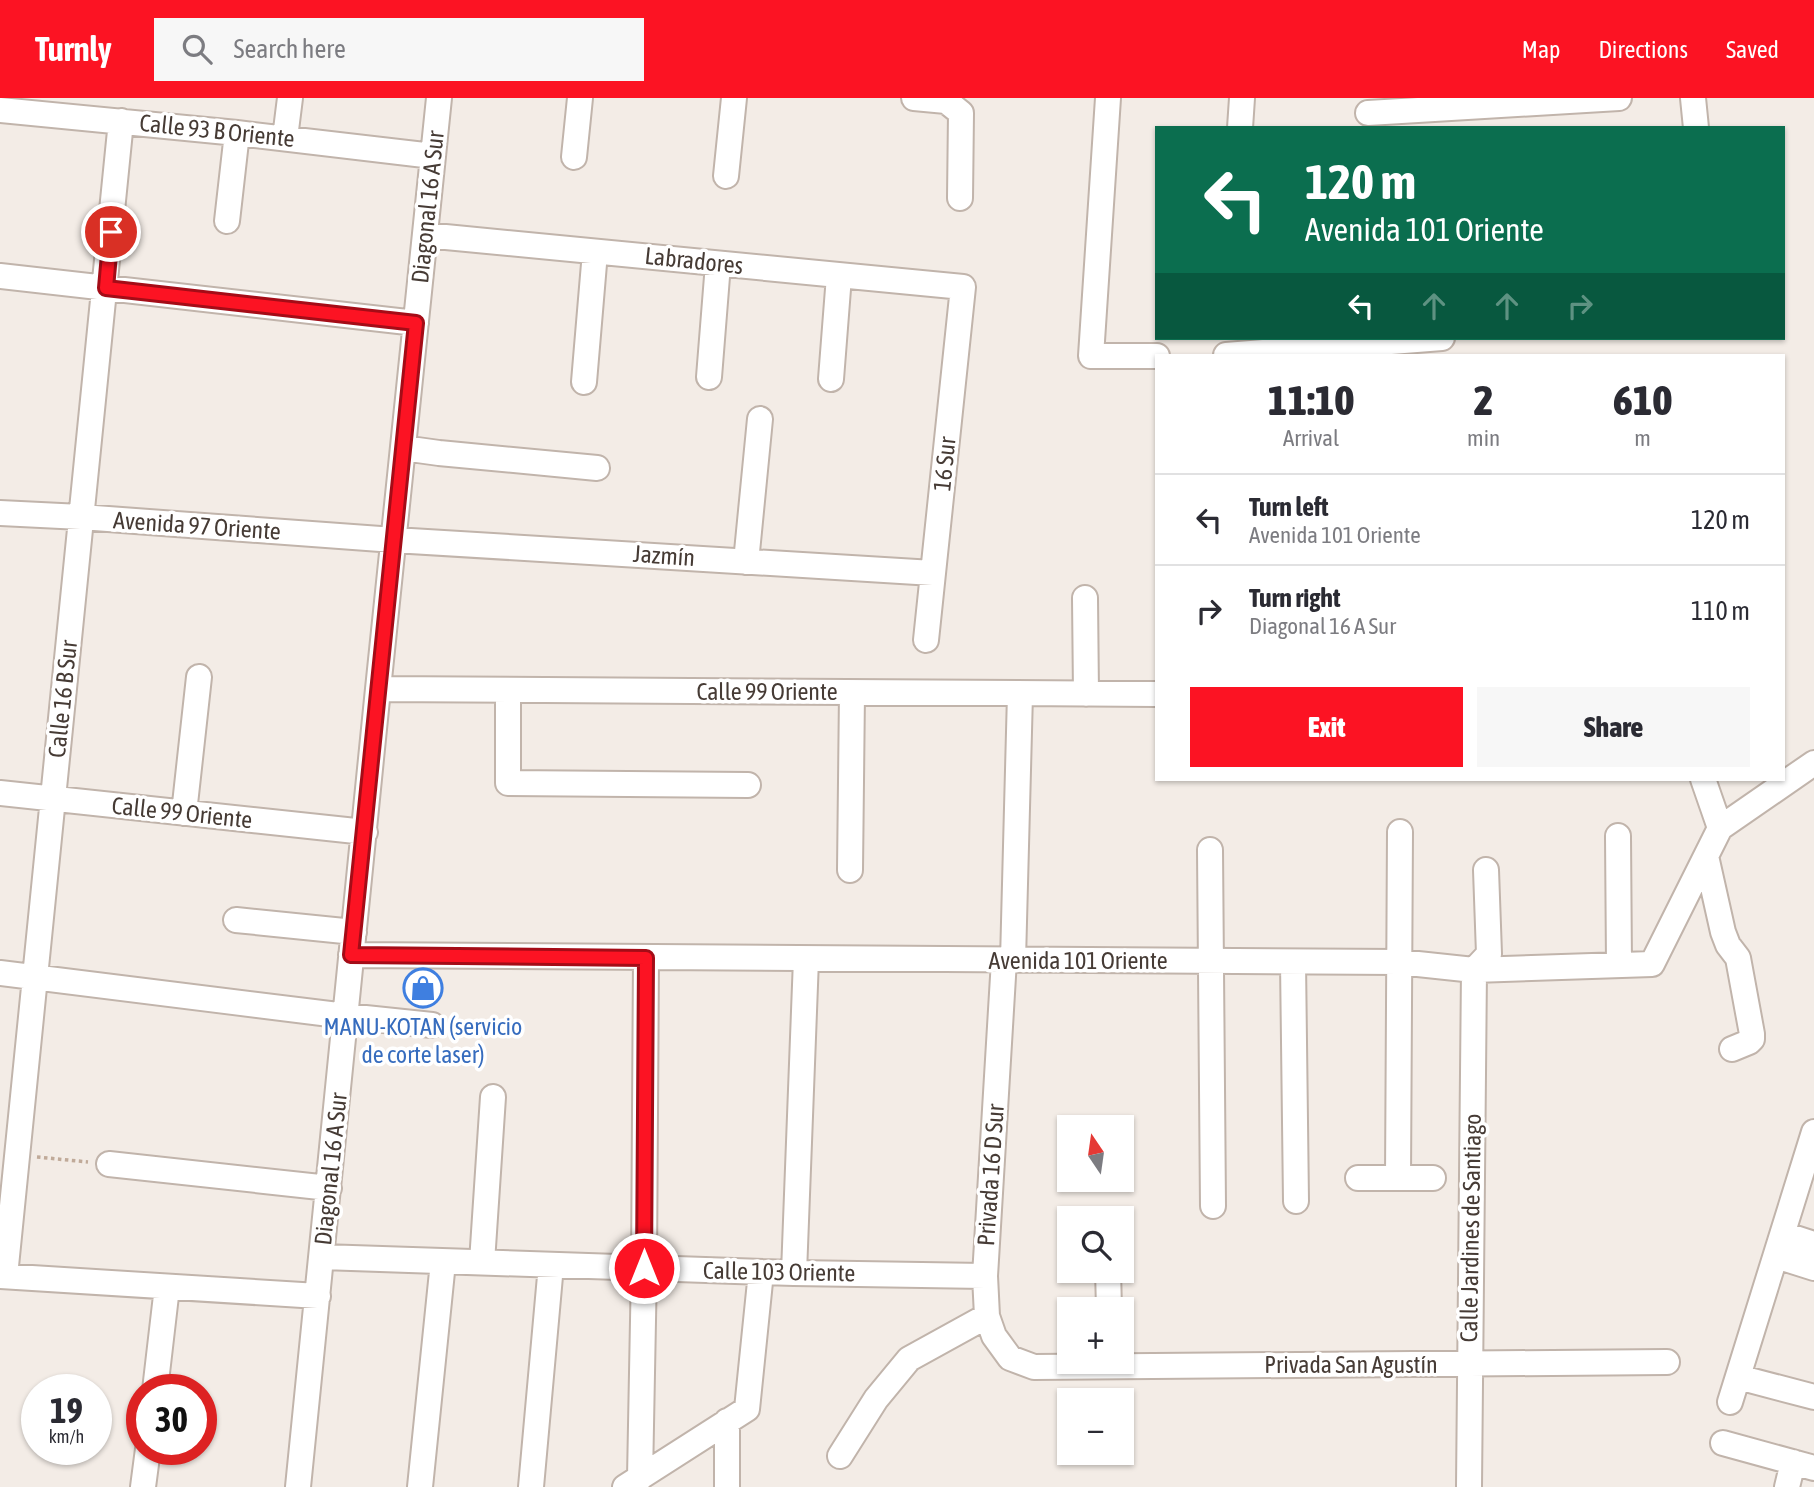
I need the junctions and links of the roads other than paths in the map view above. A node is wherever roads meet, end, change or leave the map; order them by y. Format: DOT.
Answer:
graph roads {
  1 [pos="290,98"];
  2 [pos="439,98"];
  3 [pos="580,98"];
  4 [pos="734,98"];
  5 [pos="914,98"];
  6 [pos="1108,98"];
  7 [pos="1242,98"];
  8 [pos="1619,98"];
  9 [pos="1693,98"];
  10 [pos="946,99"];
  11 [pos="0,110"];
  12 [pos="1368,113"];
  13 [pos="121,121"];
  14 [pos="1240,126"];
  15 [pos="1696,126"];
  16 [pos="237,133"];
  17 [pos="285,138"];
  18 [pos="433,156"];
  19 [pos="574,157"];
  20 [pos="726,176"];
  21 [pos="960,198"];
  22 [pos="227,221"];
  23 [pos="425,235"];
  24 [pos="595,252"];
  25 [pos="719,264"];
  26 [pos="0,276"];
  27 [pos="839,276"];
  28 [pos="963,287"];
  29 [pos="106,288"];
  30 [pos="416,323"];
  31 [pos="1418,340"];
  32 [pos="1346,346"];
  33 [pos="1238,354"];
  34 [pos="1155,356"];
  35 [pos="709,377"];
  36 [pos="831,379"];
  37 [pos="584,382"];
  38 [pos="760,419"];
  39 [pos="403,448"];
  40 [pos="597,468"];
  41 [pos="0,513"];
  42 [pos="81,517"];
  43 [pos="394,540"];
  44 [pos="746,562"];
  45 [pos="933,573"];
  46 [pos="1085,598"];
  47 [pos="926,640"];
  48 [pos="199,677"];
  49 [pos="378,689"];
  50 [pos="508,690"];
  51 [pos="852,693"];
  52 [pos="1020,694"];
  53 [pos="1086,694"];
  54 [pos="1155,694"];
  55 [pos="1814,763"];
  56 [pos="1704,781"];
  57 [pos="748,785"];
  58 [pos="0,793"];
  59 [pos="53,799"];
  60 [pos="184,813"];
  61 [pos="1720,828"];
  62 [pos="365,832"];
  63 [pos="1400,832"];
  64 [pos="1618,836"];
  65 [pos="1210,850"];
  66 [pos="1706,856"];
  67 [pos="850,870"];
  68 [pos="1486,870"];
  69 [pos="236,920"];
  70 [pos="353,944"];
  71 [pos="646,958"];
  72 [pos="807,959"];
  73 [pos="1009,960"];
  74 [pos="1211,961"];
  75 [pos="1293,962"];
  76 [pos="1399,962"];
  77 [pos="1619,965"];
  78 [pos="1474,970"];
  79 [pos="0,973"];
  80 [pos="35,977"];
  81 [pos="346,1016"];
  82 [pos="432,1025"];
  83 [pos="1732,1049"];
  84 [pos="493,1097"];
  85 [pos="1814,1132"];
  86 [pos="12,1140"];
  87 [pos="109,1164"];
  88 [pos="1358,1178"];
  89 [pos="1398,1178"];
  90 [pos="1433,1178"];
  91 [pos="329,1188"];
  92 [pos="1296,1201"];
  93 [pos="1213,1206"];
  94 [pos="1814,1244"];
  95 [pos="1779,1245"];
  96 [pos="322,1257"];
  97 [pos="443,1262"];
  98 [pos="482,1262"];
  99 [pos="551,1265"];
  100 [pos="644,1268"];
  101 [pos="1814,1268"];
  102 [pos="761,1272"];
  103 [pos="794,1273"];
  104 [pos="2,1276"];
  105 [pos="985,1276"];
  106 [pos="166,1287"];
  107 [pos="318,1296"];
  108 [pos="987,1316"];
  109 [pos="1667,1362"];
  110 [pos="1134,1364"];
  111 [pos="1470,1364"];
  112 [pos="1057,1366"];
  113 [pos="1034,1367"];
  114 [pos="157,1374"];
  115 [pos="1738,1377"];
  116 [pos="1814,1397"];
  117 [pos="1730,1402"];
  118 [pos="737,1415"];
  119 [pos="1723,1443"];
  120 [pos="840,1456"];
  121 [pos="146,1465"];
  122 [pos="1803,1465"];
  123 [pos="632,1483"];
  124 [pos="143,1487"];
  125 [pos="298,1487"];
  126 [pos="421,1487"];
  127 [pos="531,1487"];
  128 [pos="727,1487"];
  129 [pos="1469,1487"];
  130 [pos="1787,1487"];
  1 -- 17 [label="street"];
  2 -- 18 [label="street, Diagonal 16 A Sur"];
  3 -- 19 [label="street"];
  4 -- 20 [label="street"];
  5 -- 10 [label="street"];
  6 -- 34 [label="street"];
  7 -- 14 [label="street"];
  8 -- 12 [label="street"];
  9 -- 15 [label="street"];
  10 -- 21 [label="street"];
  11 -- 13 [label="street, Calle 93 B Oriente"];
  13 -- 16 [label="street, Calle 93 B Oriente"];
  13 -- 29 [label="street, Calle 16 B Sur"];
  16 -- 17 [label="street, Calle 93 B Oriente"];
  16 -- 22 [label="street"];
  17 -- 18 [label="street, Calle 93 B Oriente"];
  18 -- 23 [label="street, Diagonal 16 A Sur"];
  23 -- 24 [label="street, Labradores"];
  23 -- 30 [label="street, Diagonal 16 A Sur"];
  24 -- 25 [label="street, Labradores"];
  24 -- 37 [label="street"];
  25 -- 27 [label="street, Labradores"];
  25 -- 35 [label="street"];
  26 -- 29 [label="street"];
  27 -- 28 [label="street, Labradores"];
  27 -- 36 [label="street"];
  28 -- 45 [label="street, 16 Sur"];
  29 -- 30 [label="street"];
  29 -- 42 [label="street, Calle 16 B Sur"];
  30 -- 39 [label="street, Diagonal 16 A Sur"];
  31 -- 32 [label="street"];
  32 -- 33 [label="street"];
  38 -- 44 [label="street"];
  39 -- 40 [label="street"];
  39 -- 43 [label="street, Diagonal 16 A Sur"];
  41 -- 42 [label="street, Avenida 97 Oriente"];
  42 -- 43 [label="street, Avenida 97 Oriente"];
  42 -- 59 [label="street, Calle 16 B Sur"];
  43 -- 44 [label="street, Jazmín"];
  43 -- 49 [label="street, Diagonal 16 A Sur"];
  44 -- 45 [label="street, Jazmín"];
  45 -- 47 [label="street, 16 Sur"];
  46 -- 53 [label="street"];
  48 -- 60 [label="street"];
  49 -- 50 [label="street, Calle 99 Oriente"];
  49 -- 62 [label="street, Diagonal 16 A Sur"];
  50 -- 51 [label="street, Calle 99 Oriente"];
  50 -- 57 [label="street"];
  51 -- 52 [label="street, Calle 99 Oriente"];
  51 -- 67 [label="street"];
  52 -- 53 [label="street, Calle 99 Oriente"];
  52 -- 73 [label="street, Privada 16 D Sur"];
  53 -- 54 [label="street, Calle 99 Oriente"];
  55 -- 61 [label="street"];
  56 -- 61 [label="street"];
  58 -- 59 [label="street, Calle 99 Oriente"];
  59 -- 60 [label="street, Calle 99 Oriente"];
  59 -- 80 [label="street, Calle 16 B Sur"];
  60 -- 62 [label="street, Calle 99 Oriente"];
  61 -- 66 [label="street, Avenida 101 Oriente"];
  62 -- 70 [label="street, Diagonal 16 A Sur"];
  63 -- 76 [label="street"];
  64 -- 77 [label="street"];
  65 -- 74 [label="street"];
  66 -- 77 [label="street, Avenida 101 Oriente"];
  66 -- 83 [label="street"];
  68 -- 78 [label="street"];
  69 -- 70 [label="street, Avenida 101 Oriente"];
  70 -- 71 [label="street, Avenida 101 Oriente"];
  70 -- 81 [label="street, Diagonal 16 A Sur"];
  71 -- 72 [label="street, Avenida 101 Oriente"];
  71 -- 100 [label="street"];
  72 -- 73 [label="street, Avenida 101 Oriente"];
  72 -- 103 [label="street"];
  73 -- 74 [label="street, Avenida 101 Oriente"];
  73 -- 105 [label="street, Privada 16 D Sur"];
  74 -- 75 [label="street, Avenida 101 Oriente"];
  74 -- 93 [label="street"];
  75 -- 76 [label="street, Avenida 101 Oriente"];
  75 -- 92 [label="street"];
  76 -- 78 [label="street, Avenida 101 Oriente"];
  76 -- 89 [label="street"];
  77 -- 78 [label="street, Avenida 101 Oriente"];
  78 -- 111 [label="street, Calle Jardines de Santiago"];
  79 -- 80 [label="street"];
  80 -- 81 [label="street"];
  80 -- 86 [label="street, Calle 16 B Sur"];
  81 -- 82 [label="street"];
  81 -- 91 [label="street, Diagonal 16 A Sur"];
  84 -- 98 [label="street"];
  85 -- 95 [label="street"];
  86 -- 104 [label="street, Calle 16 B Sur"];
  87 -- 91 [label="street"];
  88 -- 89 [label="street"];
  89 -- 90 [label="street"];
  91 -- 96 [label="street, Diagonal 16 A Sur"];
  94 -- 95 [label="street"];
  95 -- 101 [label="street"];
  95 -- 115 [label="street"];
  96 -- 97 [label="street, Calle 103 Oriente"];
  96 -- 107 [label="street, Diagonal 16 A Sur"];
  97 -- 98 [label="street, Calle 103 Oriente"];
  97 -- 126 [label="street"];
  98 -- 99 [label="street, Calle 103 Oriente"];
  99 -- 100 [label="street, Calle 103 Oriente"];
  99 -- 127 [label="street"];
  100 -- 102 [label="street, Calle 103 Oriente"];
  100 -- 123 [label="street"];
  102 -- 103 [label="street, Calle 103 Oriente"];
  102 -- 118 [label="street"];
  103 -- 105 [label="street, Calle 103 Oriente"];
  104 -- 106 [label="street"];
  105 -- 108 [label="street, Privada 16 D Sur"];
  106 -- 107 [label="street"];
  106 -- 114 [label="street"];
  107 -- 125 [label="street, Diagonal 16 A Sur"];
  108 -- 113 [label="street, Privada 16 D Sur"];
  108 -- 120 [label="street"];
  109 -- 111 [label="street, Privada San Agustín"];
  110 -- 111 [label="street, Privada San Agustín"];
  111 -- 129 [label="street, Calle Jardines de Santiago"];
  112 -- 113 [label="street, Privada San Agustín"];
  115 -- 116 [label="street"];
  115 -- 117 [label="street"];
  118 -- 123 [label="street"];
  118 -- 128 [label="street"];
  119 -- 122 [label="street"];
  121 -- 124 [label="street"];
  122 -- 130 [label="street"];
}
